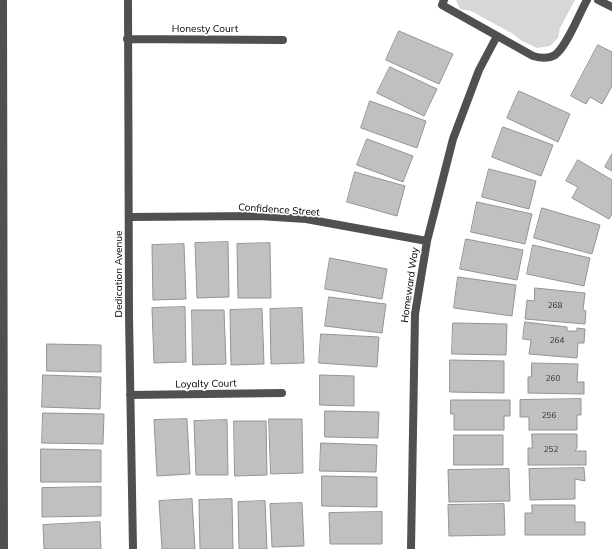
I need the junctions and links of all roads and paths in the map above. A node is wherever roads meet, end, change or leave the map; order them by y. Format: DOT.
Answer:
graph roads {
  1 [pos="3,0"];
  2 [pos="128,0"];
  3 [pos="444,0"];
  4 [pos="587,0"];
  5 [pos="598,0"];
  6 [pos="612,7"];
  7 [pos="497,36"];
  8 [pos="128,39"];
  9 [pos="283,40"];
  10 [pos="129,217"];
  11 [pos="427,241"];
  12 [pos="282,392"];
  13 [pos="130,395"];
  14 [pos="4,549"];
  15 [pos="132,549"];
  16 [pos="411,549"];
  1 -- 14 [label="street"];
  2 -- 8 [label="street, Dedication Avenue"];
  3 -- 7 [label="street"];
  4 -- 7 [label="street"];
  5 -- 6 [label="street"];
  7 -- 11 [label="street, Homeward Way"];
  8 -- 9 [label="street, Honesty Court"];
  8 -- 10 [label="street, Dedication Avenue"];
  10 -- 11 [label="street, Confidence Street"];
  10 -- 13 [label="street, Dedication Avenue"];
  11 -- 16 [label="street, Homeward Way"];
  12 -- 13 [label="street, Loyalty Court"];
  13 -- 15 [label="street, Dedication Avenue"];
}
